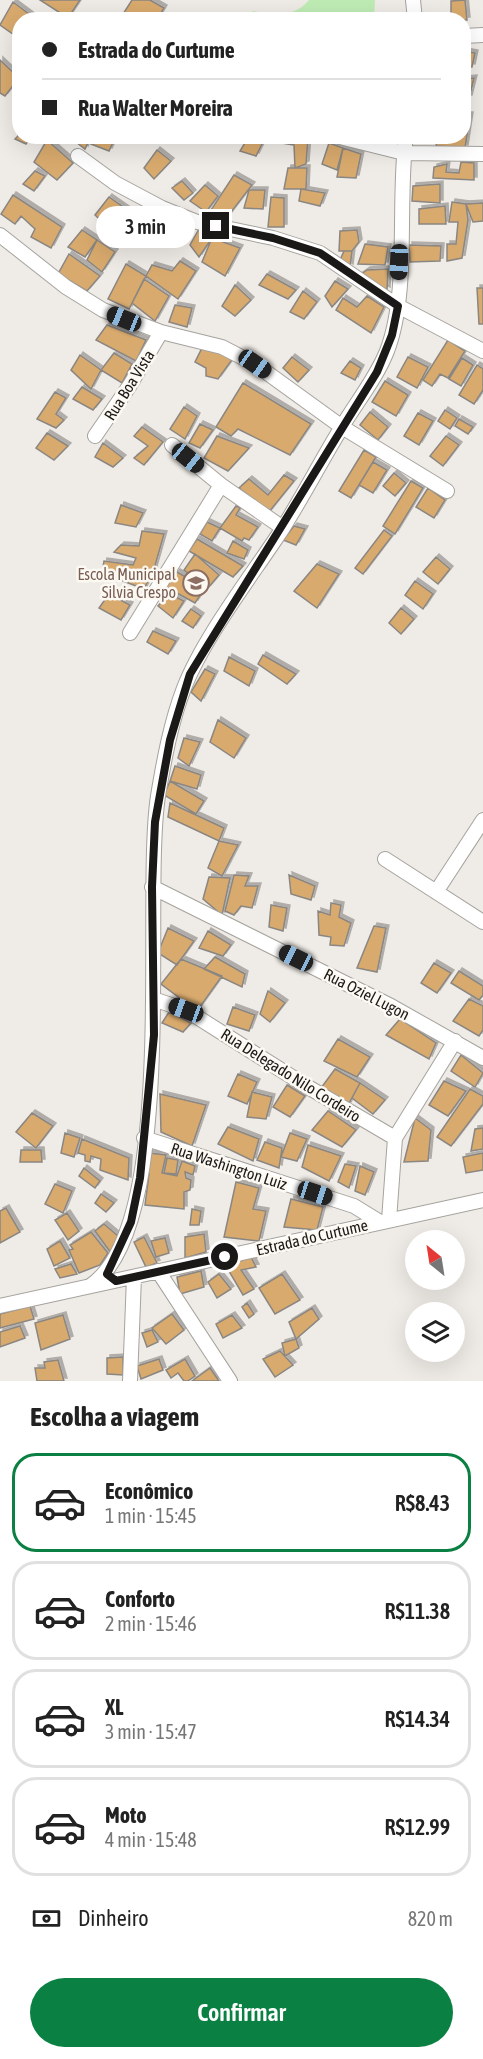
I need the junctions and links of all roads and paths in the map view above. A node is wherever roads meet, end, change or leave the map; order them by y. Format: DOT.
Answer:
graph roads {
  1 [pos="368,144"];
  2 [pos="405,144"];
  3 [pos="404,153"];
  4 [pos="483,154"];
  5 [pos="78,156"];
  6 [pos="0,235"];
  7 [pos="398,306"];
  8 [pos="161,332"];
  9 [pos="483,351"];
  10 [pos="342,427"];
  11 [pos="95,436"];
  12 [pos="172,445"];
  13 [pos="221,485"];
  14 [pos="447,491"];
  15 [pos="283,528"];
  16 [pos="130,633"];
  17 [pos="483,820"];
  18 [pos="385,859"];
  19 [pos="152,887"];
  20 [pos="436,892"];
  21 [pos="483,922"];
  22 [pos="153,999"];
  23 [pos="455,1041"];
  24 [pos="483,1059"];
  25 [pos="144,1138"];
  26 [pos="395,1138"];
  27 [pos="483,1200"];
  28 [pos="384,1221"];
  29 [pos="158,1271"];
  30 [pos="111,1276"];
  31 [pos="134,1277"];
  32 [pos="2,1301"];
  33 [pos="130,1381"];
  34 [pos="230,1381"];
  1 -- 3 [label="street"];
  2 -- 3 [label="street"];
  3 -- 4 [label="street"];
  3 -- 7 [label="street"];
  5 -- 7 [label="street"];
  6 -- 8 [label="street"];
  7 -- 9 [label="street"];
  7 -- 10 [label="street"];
  8 -- 10 [label="street"];
  8 -- 11 [label="street, Rua Boa Vista"];
  10 -- 14 [label="street"];
  10 -- 15 [label="street"];
  12 -- 13 [label="street"];
  13 -- 15 [label="street"];
  13 -- 16 [label="street"];
  15 -- 19 [label="street"];
  17 -- 20 [label="street"];
  18 -- 20 [label="street"];
  19 -- 22 [label="street"];
  19 -- 23 [label="street, Rua Oziel Lugon"];
  20 -- 21 [label="street"];
  22 -- 25 [label="street"];
  22 -- 26 [label="street, Rua Delegado Nilo Cordeiro"];
  23 -- 24 [label="street, Rua Oziel Lugon"];
  23 -- 26 [label="street"];
  25 -- 28 [label="street, Rua Washington Luiz"];
  25 -- 30 [label="street"];
  26 -- 28 [label="street"];
  27 -- 28 [label="street, Estrada do Curtume"];
  28 -- 29 [label="street, Estrada do Curtume"];
  29 -- 31 [label="street, Estrada do Curtume"];
  29 -- 34 [label="street"];
  30 -- 31 [label="street, Estrada do Curtume"];
  30 -- 32 [label="street"];
  31 -- 33 [label="street"];
}
